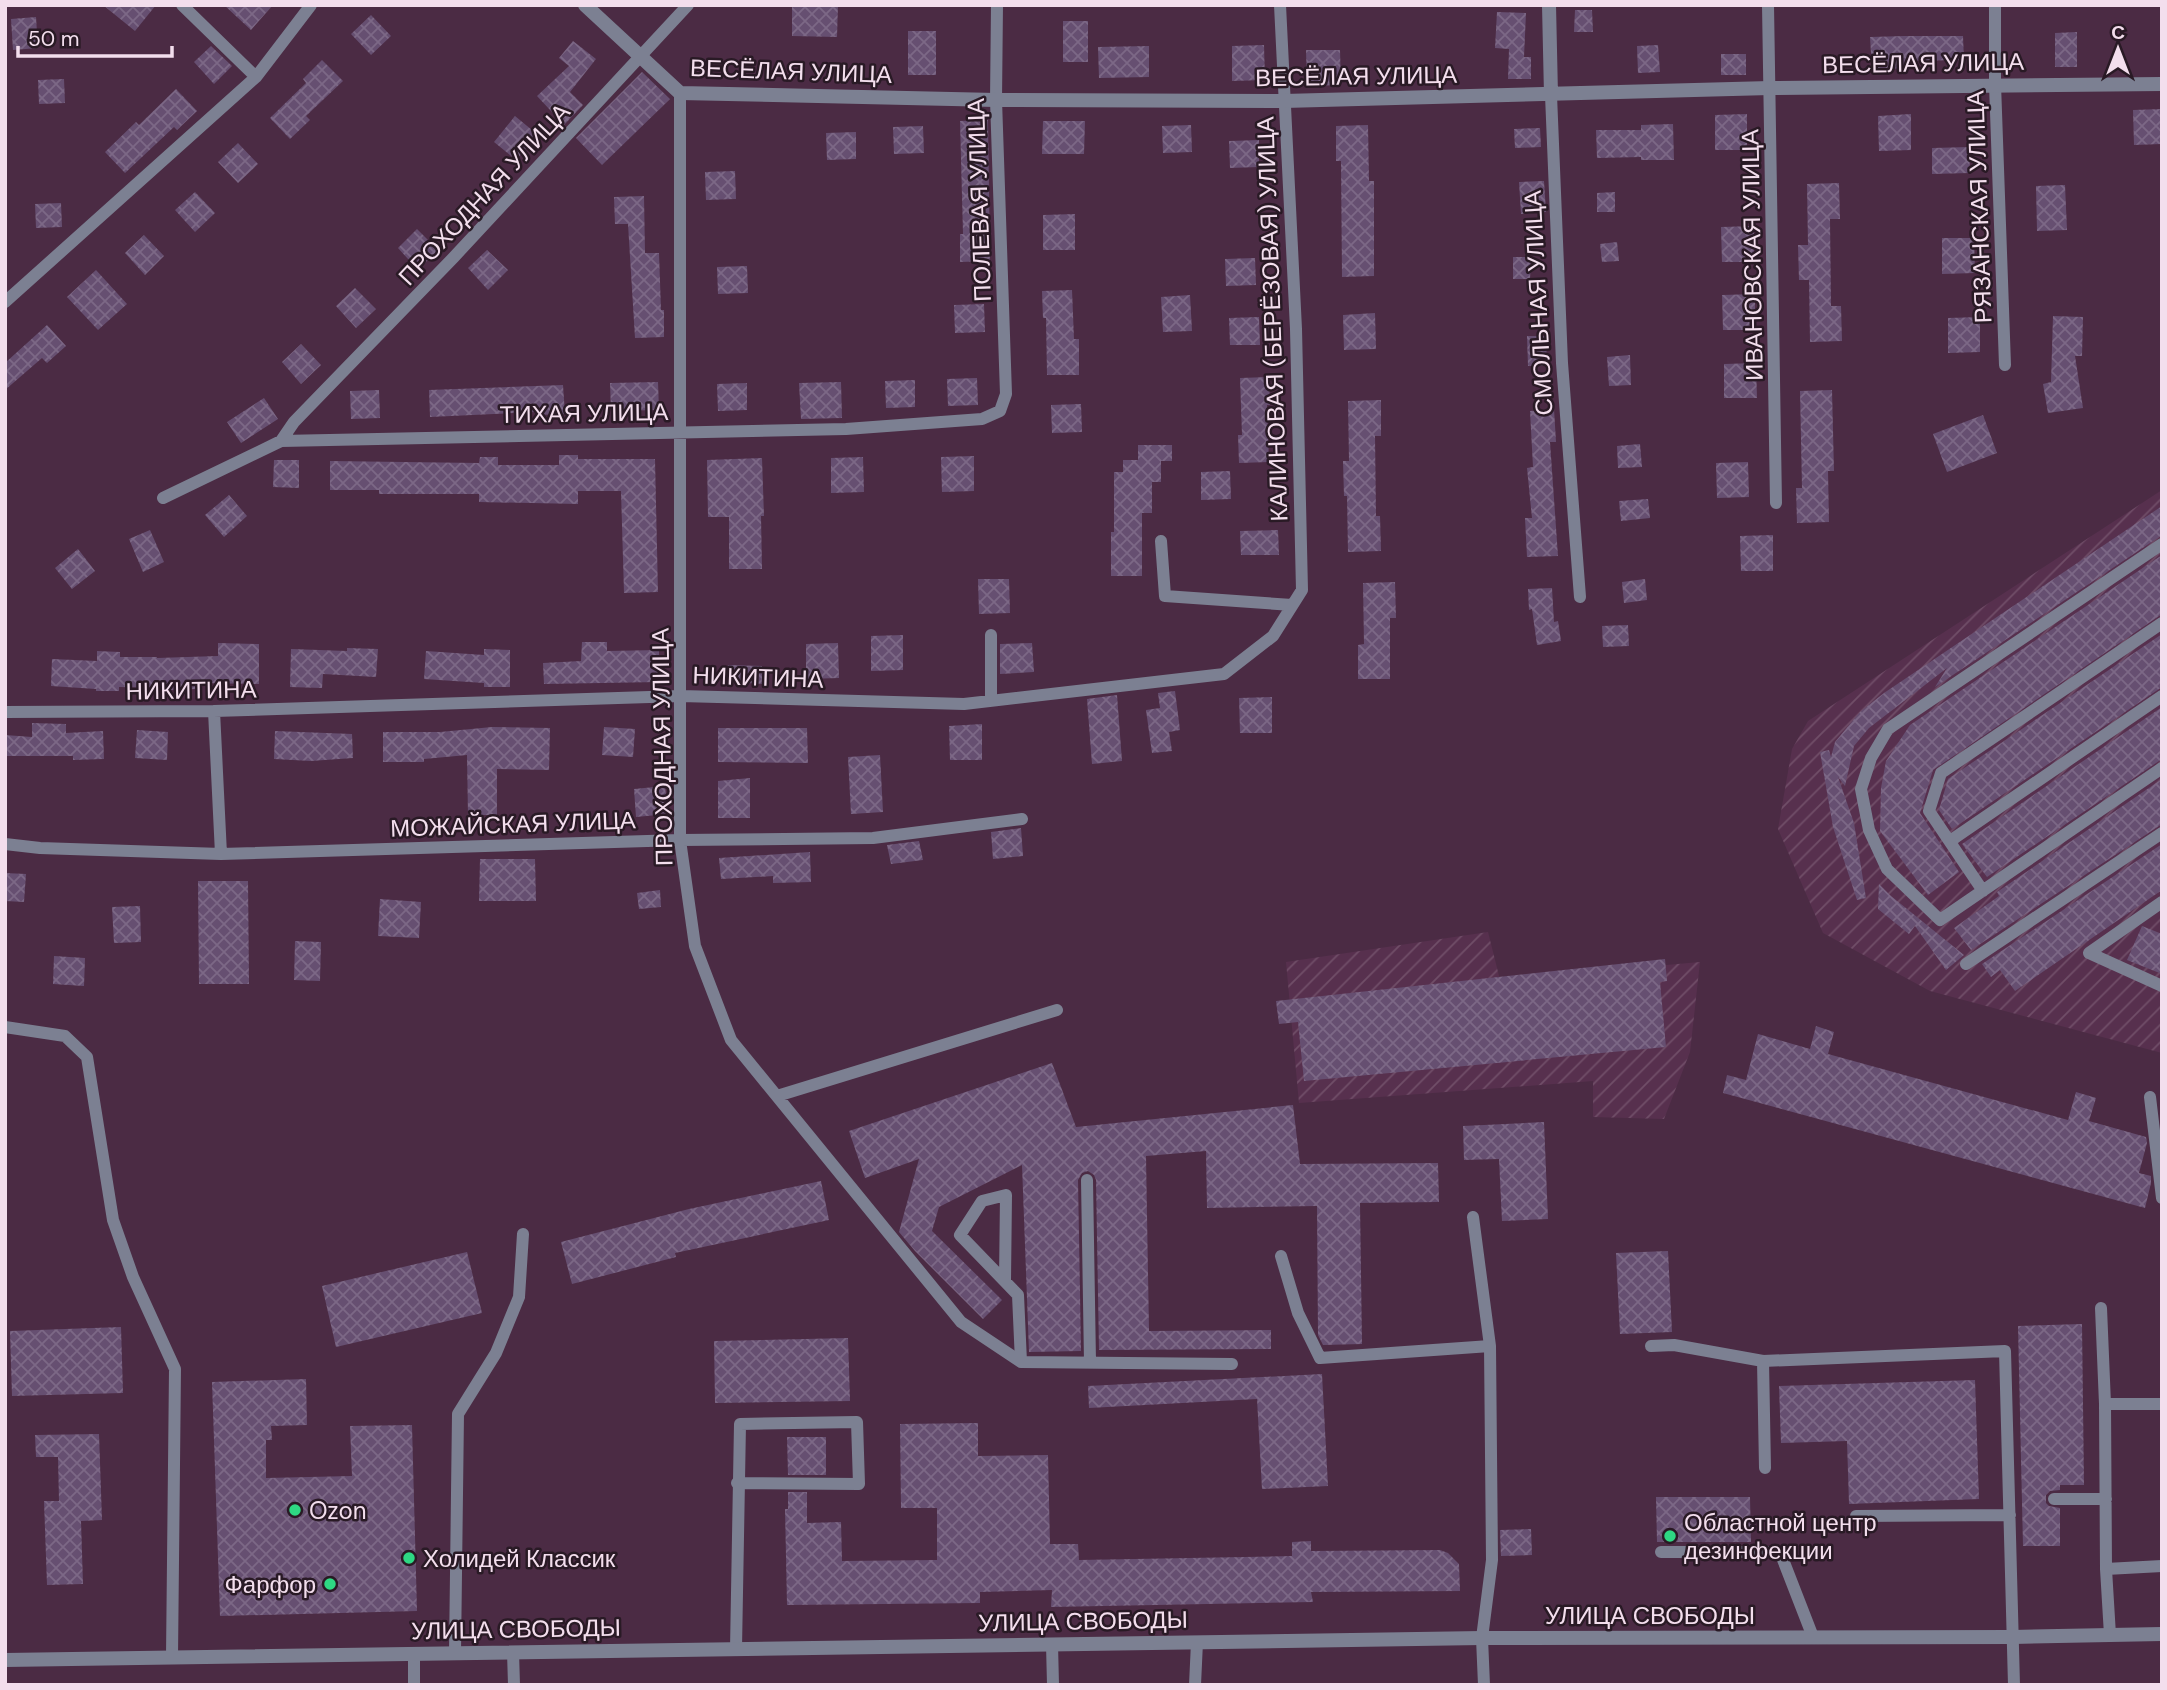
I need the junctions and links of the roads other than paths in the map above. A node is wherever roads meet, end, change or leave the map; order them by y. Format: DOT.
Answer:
graph roads {
  1 [pos="182,5"];
  2 [pos="311,5"];
  3 [pos="585,5"];
  4 [pos="688,5"];
  5 [pos="997,5"];
  6 [pos="1280,5"];
  7 [pos="1549,5"];
  8 [pos="1768,5"];
  9 [pos="1995,5"];
  10 [pos="642,56"];
  11 [pos="256,77"];
  12 [pos="1995,84"];
  13 [pos="2162,84"];
  14 [pos="1770,88"];
  15 [pos="680,93"];
  16 [pos="1551,95"];
  17 [pos="996,100"];
  18 [pos="1284,101"];
  19 [pos="5,302"];
  20 [pos="2005,365"];
  21 [pos="1006,394"];
  22 [pos="680,431"];
  23 [pos="281,441"];
  24 [pos="163,498"];
  25 [pos="1776,503"];
  26 [pos="1161,541"];
  27 [pos="2162,544"];
  28 [pos="1302,590"];
  29 [pos="1580,597"];
  30 [pos="1292,605"];
  31 [pos="2162,623"];
  32 [pos="991,635"];
  33 [pos="681,696"];
  34 [pos="2162,696"];
  35 [pos="991,701"];
  36 [pos="214,711"];
  37 [pos="5,712"];
  38 [pos="2162,768"];
  39 [pos="1022,820"];
  40 [pos="2162,833"];
  41 [pos="680,840"];
  42 [pos="1950,841"];
  43 [pos="5,844"];
  44 [pos="221,854"];
  45 [pos="1983,891"];
  46 [pos="2162,902"];
  47 [pos="1966,964"];
  48 [pos="2162,986"];
  49 [pos="1057,1010"];
  50 [pos="5,1027"];
  51 [pos="777,1096"];
  52 [pos="2150,1097"];
  53 [pos="1087,1180"];
  54 [pos="2162,1198"];
  55 [pos="1473,1217"];
  56 [pos="523,1234"];
  57 [pos="1282,1256"];
  58 [pos="1005,1282"];
  59 [pos="2101,1308"];
  60 [pos="1490,1346"];
  61 [pos="1651,1346"];
  62 [pos="1763,1361"];
  63 [pos="1021,1362"];
  64 [pos="1090,1362"];
  65 [pos="1232,1364"];
  66 [pos="2105,1404"];
  67 [pos="2162,1404"];
  68 [pos="1765,1468"];
  69 [pos="737,1483"];
  70 [pos="2054,1499"];
  71 [pos="2106,1499"];
  72 [pos="2010,1515"];
  73 [pos="1856,1516"];
  74 [pos="1661,1552"];
  75 [pos="2162,1566"];
  76 [pos="2106,1569"];
  77 [pos="2162,1634"];
  78 [pos="2109,1635"];
  79 [pos="1814,1637"];
  80 [pos="2013,1637"];
  81 [pos="1482,1638"];
  82 [pos="1197,1642"];
  83 [pos="1052,1644"];
  84 [pos="736,1649"];
  85 [pos="513,1652"];
  86 [pos="414,1653"];
  87 [pos="455,1653"];
  88 [pos="172,1657"];
  89 [pos="5,1660"];
  90 [pos="414,1685"];
  91 [pos="514,1685"];
  92 [pos="1053,1685"];
  93 [pos="1195,1685"];
  94 [pos="1484,1685"];
  95 [pos="2014,1685"];
  1 -- 11 [label="lane"];
  2 -- 11 [label="lane"];
  3 -- 10 [label="street, ВЕСЁЛАЯ УЛИЦА"];
  4 -- 10 [label="lane, ПРОХОДНАЯ УЛИЦА"];
  5 -- 17 [label="lane, ПОЛЕВАЯ УЛИЦА"];
  6 -- 18 [label="lane, КАЛИНОВАЯ (БЕРЁЗОВАЯ) УЛИЦА"];
  7 -- 16 [label="street, СМОЛЬНАЯ УЛИЦА"];
  8 -- 14 [label="lane, ИВАНОВСКАЯ УЛИЦА"];
  9 -- 12 [label="lane, РЯЗАНСКАЯ УЛИЦА"];
  10 -- 15 [label="street, ВЕСЁЛАЯ УЛИЦА"];
  10 -- 23 [label="lane, ПРОХОДНАЯ УЛИЦА"];
  11 -- 19 [label="lane"];
  12 -- 13 [label="street, ВЕСЁЛАЯ УЛИЦА"];
  12 -- 14 [label="street, ВЕСЁЛАЯ УЛИЦА"];
  12 -- 20 [label="lane, РЯЗАНСКАЯ УЛИЦА"];
  14 -- 16 [label="street, ВЕСЁЛАЯ УЛИЦА"];
  14 -- 25 [label="lane, ИВАНОВСКАЯ УЛИЦА"];
  15 -- 17 [label="street, ВЕСЁЛАЯ УЛИЦА"];
  15 -- 22 [label="lane, ПРОХОДНАЯ УЛИЦА"];
  16 -- 18 [label="street, ВЕСЁЛАЯ УЛИЦА"];
  16 -- 29 [label="lane, СМОЛЬНАЯ УЛИЦА"];
  17 -- 18 [label="street, ВЕСЁЛАЯ УЛИЦА"];
  17 -- 21 [label="lane, ПОЛЕВАЯ УЛИЦА"];
  18 -- 28 [label="lane, КАЛИНОВАЯ (БЕРЁЗОВАЯ) УЛИЦА"];
  21 -- 22 [label="lane, ТИХАЯ УЛИЦА"];
  22 -- 23 [label="lane, ТИХАЯ УЛИЦА"];
  22 -- 33 [label="lane, ПРОХОДНАЯ УЛИЦА"];
  23 -- 24 [label="lane, ТИХАЯ УЛИЦА"];
  26 -- 30 [label="lane"];
  27 -- 45 [label="lane"];
  28 -- 30 [label="lane, НИКИТИНА"];
  30 -- 35 [label="lane, НИКИТИНА"];
  31 -- 42 [label="lane"];
  32 -- 35 [label="lane"];
  33 -- 35 [label="lane, НИКИТИНА"];
  33 -- 36 [label="lane, НИКИТИНА"];
  33 -- 41 [label="lane, ПРОХОДНАЯ УЛИЦА"];
  34 -- 42 [label="lane"];
  36 -- 37 [label="lane, НИКИТИНА"];
  36 -- 44 [label="lane"];
  38 -- 45 [label="lane"];
  39 -- 41 [label="lane, МОЖАЙСКАЯ УЛИЦА"];
  40 -- 47 [label="lane"];
  41 -- 44 [label="lane, МОЖАЙСКАЯ УЛИЦА"];
  41 -- 51 [label="lane, ПРОХОДНАЯ УЛИЦА"];
  42 -- 45 [label="lane"];
  43 -- 44 [label="lane, МОЖАЙСКАЯ УЛИЦА"];
  46 -- 48 [label="lane"];
  49 -- 51 [label="lane"];
  50 -- 88 [label="lane"];
  51 -- 63 [label="lane, ПРОХОДНАЯ УЛИЦА"];
  52 -- 54 [label="lane"];
  53 -- 64 [label="lane"];
  55 -- 60 [label="lane"];
  56 -- 87 [label="lane"];
  57 -- 60 [label="lane"];
  58 -- 58 [label="lane"];
  58 -- 63 [label="lane"];
  59 -- 66 [label="lane"];
  60 -- 81 [label="lane"];
  61 -- 62 [label="lane"];
  62 -- 68 [label="lane"];
  62 -- 72 [label="lane"];
  63 -- 64 [label="lane"];
  64 -- 65 [label="lane"];
  66 -- 67 [label="lane"];
  66 -- 71 [label="lane"];
  69 -- 69 [label="lane"];
  69 -- 84 [label="lane"];
  70 -- 71 [label="lane"];
  71 -- 76 [label="lane"];
  72 -- 73 [label="lane"];
  72 -- 80 [label="lane"];
  74 -- 79 [label="lane"];
  75 -- 76 [label="lane"];
  76 -- 78 [label="lane"];
  77 -- 78 [label="street, УЛИЦА СВОБОДЫ"];
  78 -- 80 [label="street, УЛИЦА СВОБОДЫ"];
  79 -- 80 [label="street, УЛИЦА СВОБОДЫ"];
  79 -- 81 [label="street, УЛИЦА СВОБОДЫ"];
  80 -- 95 [label="lane"];
  81 -- 82 [label="street, УЛИЦА СВОБОДЫ"];
  81 -- 94 [label="lane"];
  82 -- 83 [label="street, УЛИЦА СВОБОДЫ"];
  82 -- 93 [label="lane"];
  83 -- 84 [label="street, УЛИЦА СВОБОДЫ"];
  83 -- 92 [label="lane"];
  84 -- 85 [label="street, УЛИЦА СВОБОДЫ"];
  85 -- 87 [label="street, УЛИЦА СВОБОДЫ"];
  85 -- 91 [label="lane"];
  86 -- 87 [label="street, УЛИЦА СВОБОДЫ"];
  86 -- 88 [label="street, УЛИЦА СВОБОДЫ"];
  86 -- 90 [label="lane"];
  88 -- 89 [label="street, УЛИЦА СВОБОДЫ"];
}
